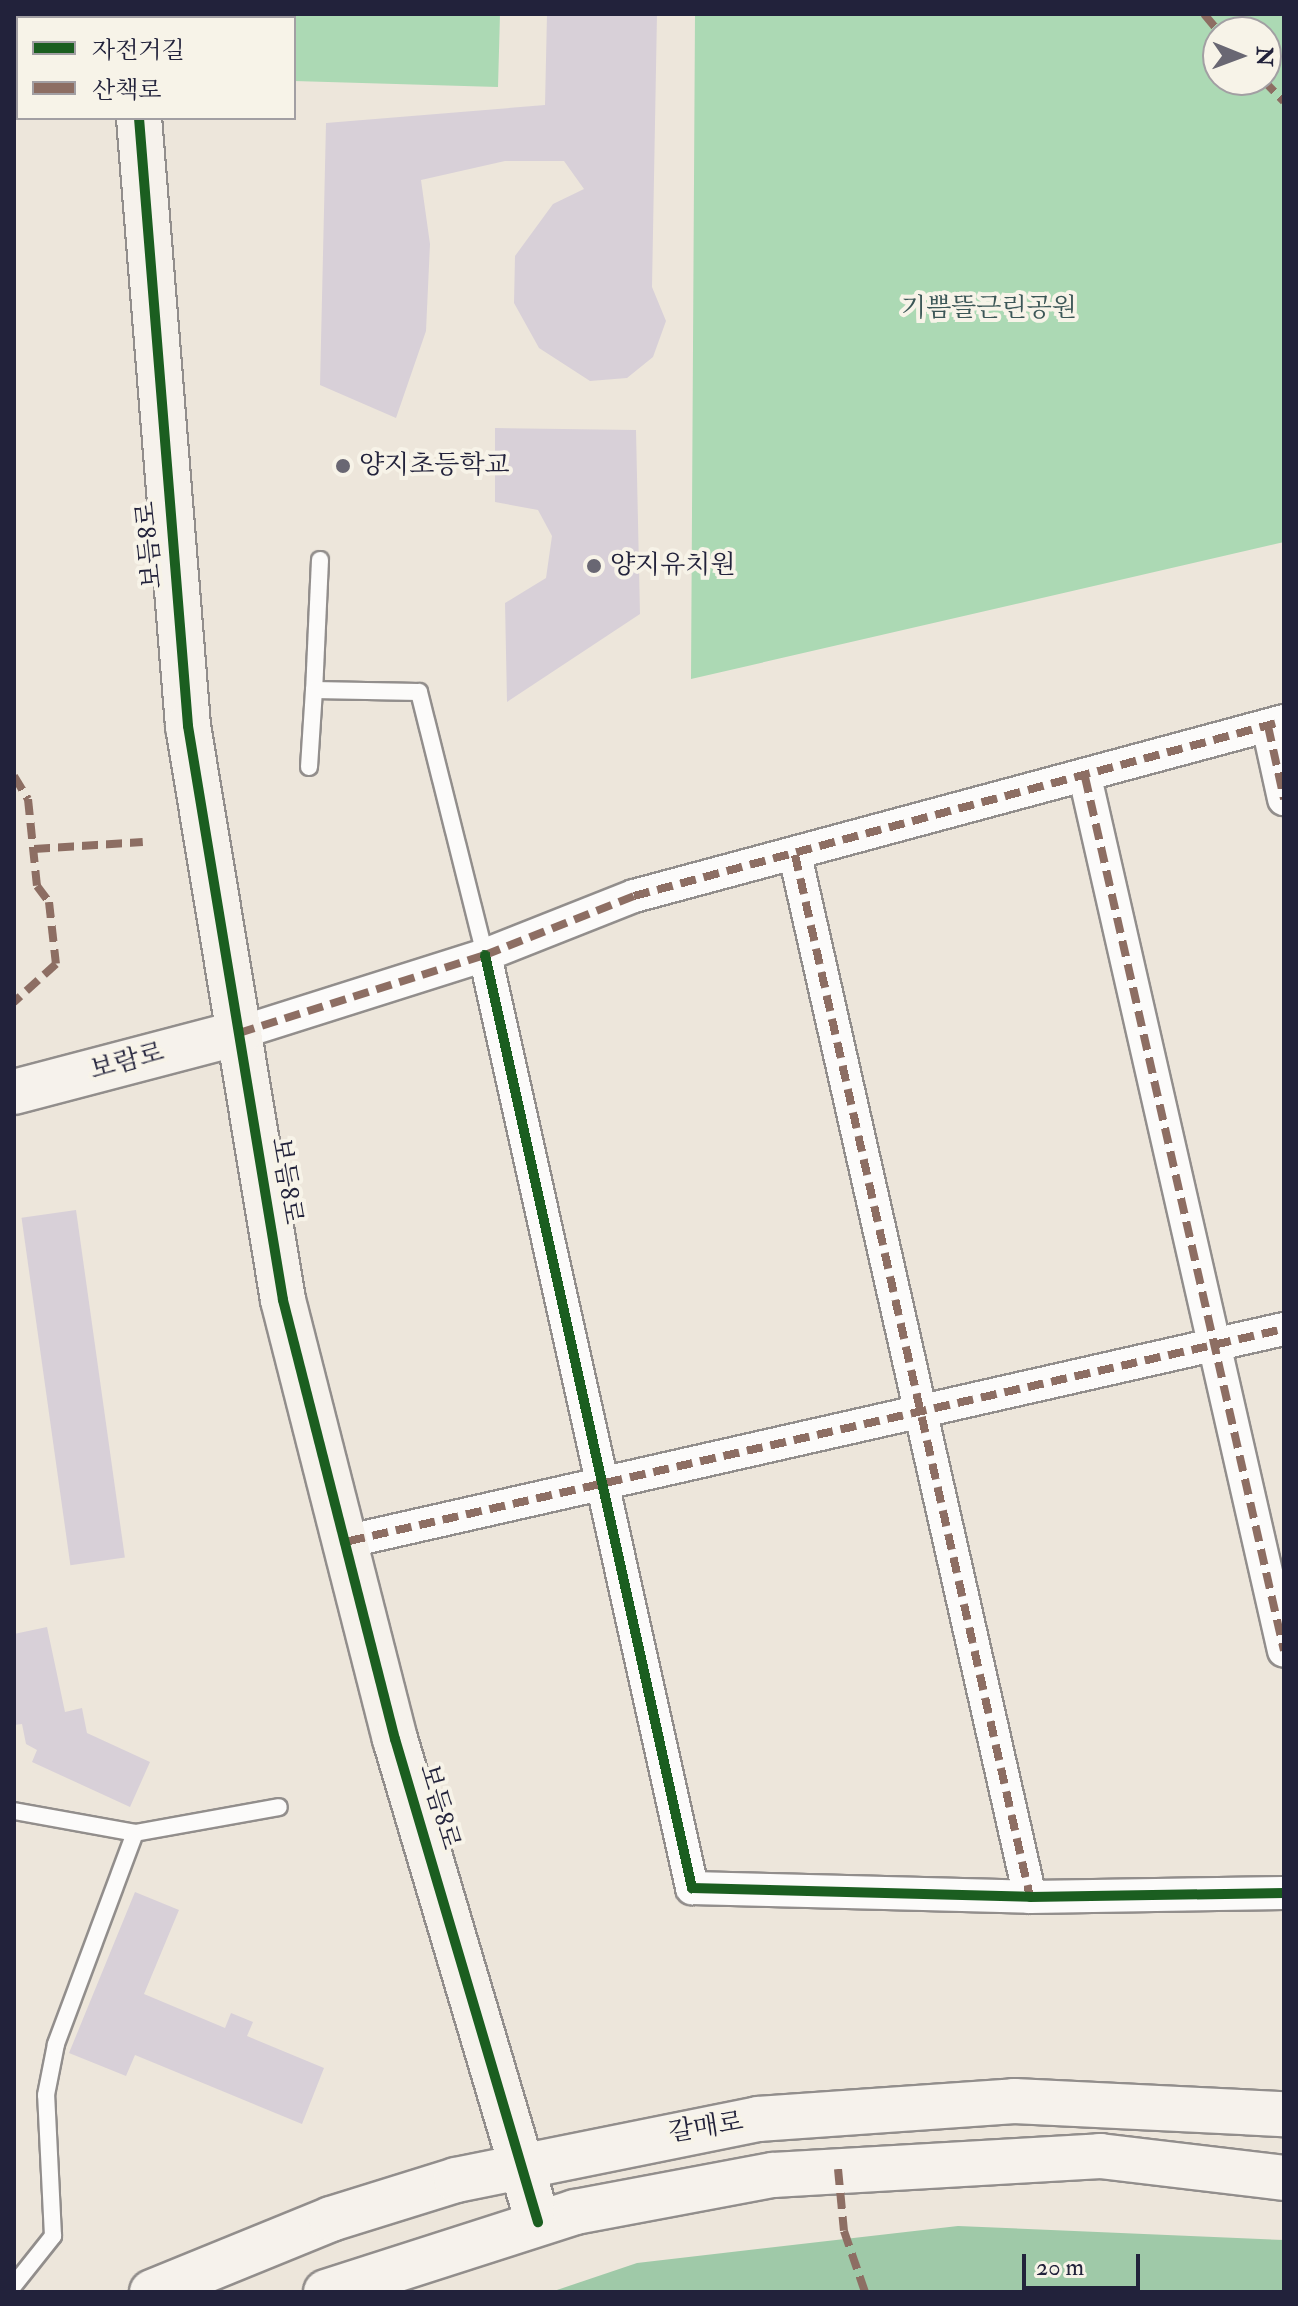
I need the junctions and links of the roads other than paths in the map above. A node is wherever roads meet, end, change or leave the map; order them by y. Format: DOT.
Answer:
graph roads {
  1 [pos="139,120"];
  2 [pos="320,560"];
  3 [pos="314,690"];
  4 [pos="1276,723"];
  5 [pos="309,767"];
  6 [pos="1085,777"];
  7 [pos="1284,799"];
  8 [pos="795,855"];
  9 [pos="485,955"];
  10 [pos="239,1033"];
  11 [pos="14,1092"];
  12 [pos="1284,1329"];
  13 [pos="1214,1345"];
  14 [pos="920,1409"];
  15 [pos="607,1478"];
  16 [pos="349,1541"];
  17 [pos="1284,1651"];
  18 [pos="279,1807"];
  19 [pos="14,1811"];
  20 [pos="135,1833"];
  21 [pos="1284,1893"];
  22 [pos="1030,1897"];
  23 [pos="1284,2114"];
  24 [pos="521,2164"];
  25 [pos="1284,2178"];
  26 [pos="538,2222"];
  27 [pos="14,2285"];
  28 [pos="152,2292"];
  29 [pos="326,2292"];
  1 -- 10 [label="street, 보듬8로"];
  2 -- 3 [label="lane"];
  3 -- 5 [label="lane"];
  3 -- 9 [label="lane"];
  4 -- 6 [label="street"];
  4 -- 7 [label="street"];
  6 -- 8 [label="street"];
  6 -- 13 [label="street"];
  8 -- 9 [label="street"];
  8 -- 14 [label="street"];
  9 -- 10 [label="street"];
  9 -- 15 [label="street"];
  10 -- 11 [label="street, 보람로"];
  10 -- 16 [label="street, 보듬8로"];
  12 -- 13 [label="street"];
  13 -- 14 [label="street"];
  13 -- 17 [label="street"];
  14 -- 15 [label="street"];
  14 -- 22 [label="street"];
  15 -- 16 [label="street"];
  15 -- 22 [label="street"];
  16 -- 24 [label="street, 보듬8로"];
  18 -- 20 [label="lane"];
  19 -- 20 [label="lane"];
  20 -- 27 [label="lane"];
  21 -- 22 [label="street"];
  23 -- 24 [label="street, 갈매로"];
  24 -- 26 [label="street, 보듬8로"];
  24 -- 28 [label="street, 갈매로"];
  25 -- 26 [label="street"];
  26 -- 29 [label="street"];
}
